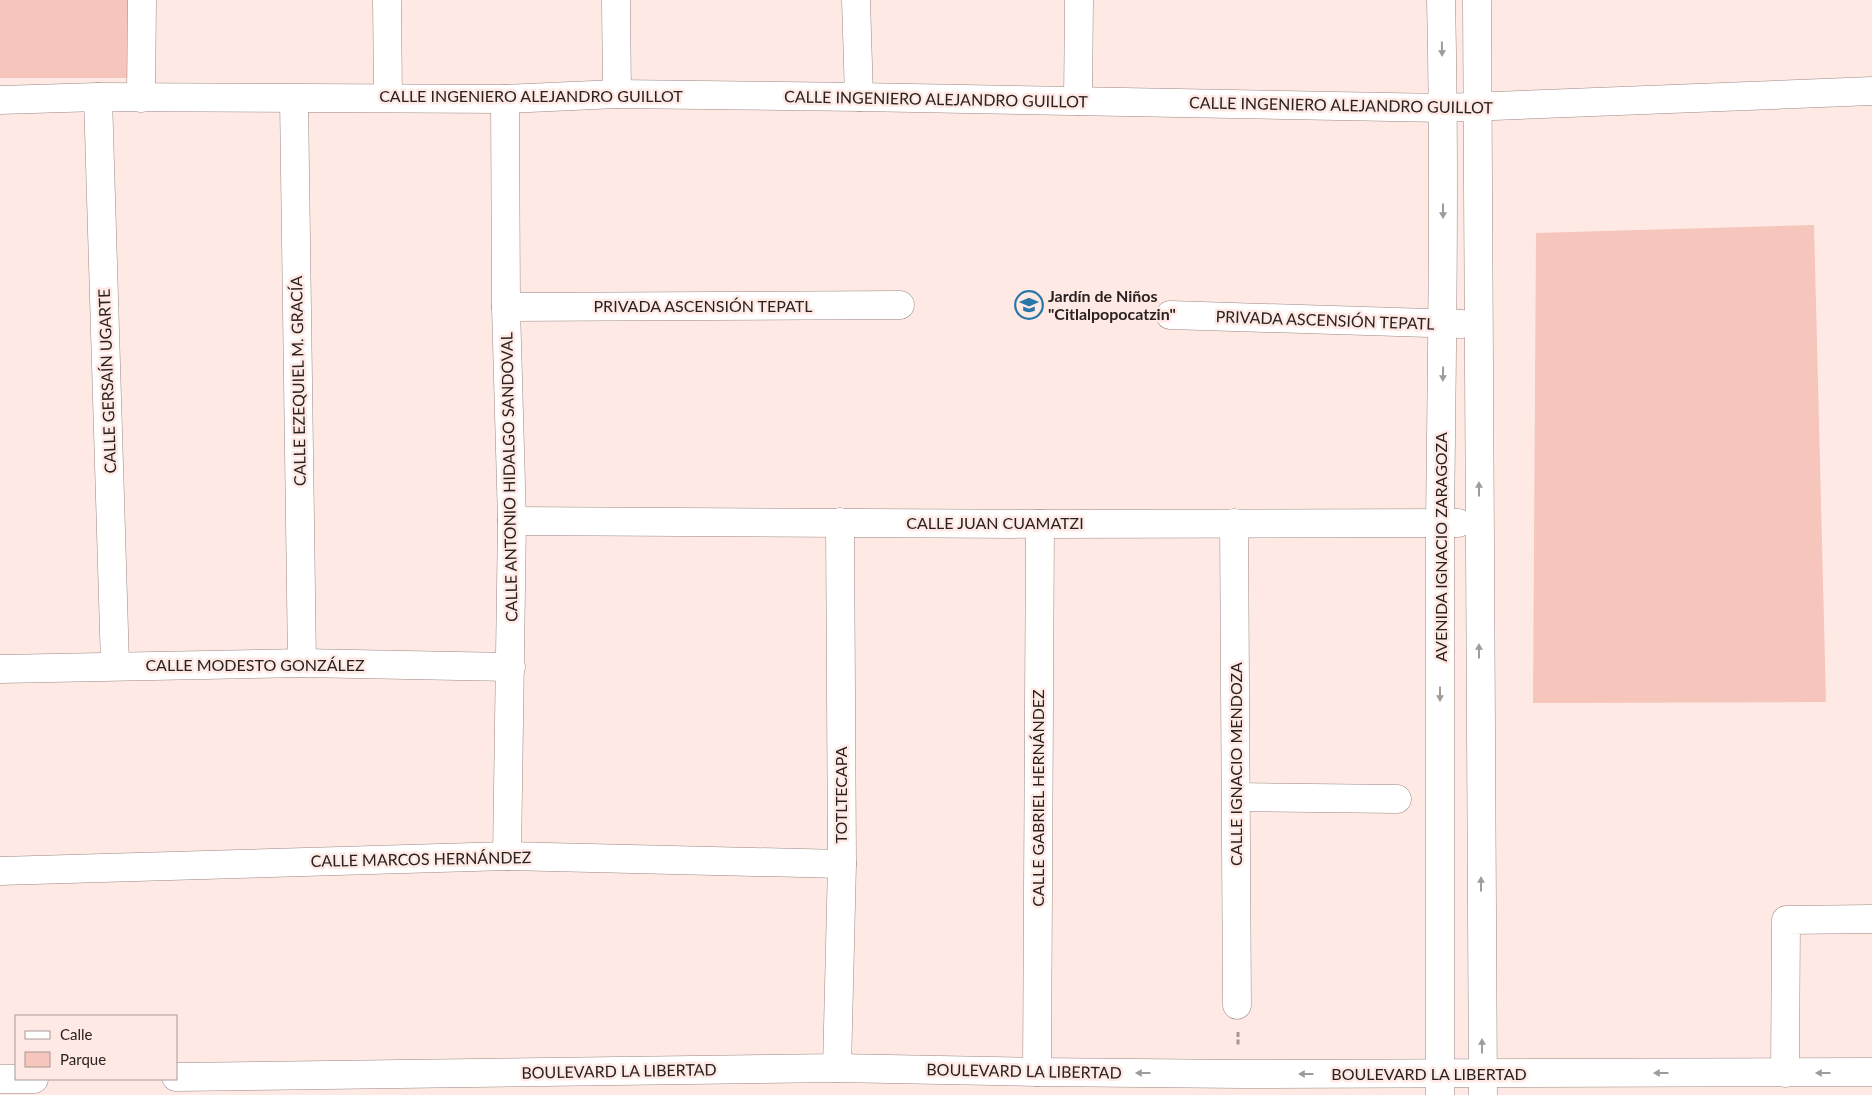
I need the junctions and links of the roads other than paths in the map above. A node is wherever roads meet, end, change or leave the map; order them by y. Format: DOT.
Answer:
graph roads {
  1 [pos="142,0"];
  2 [pos="387,0"];
  3 [pos="616,0"];
  4 [pos="856,0"];
  5 [pos="1079,0"];
  6 [pos="1441,0"];
  7 [pos="1477,0"];
  8 [pos="1872,91"];
  9 [pos="617,94"];
  10 [pos="98,97"];
  11 [pos="388,97"];
  12 [pos="858,97"];
  13 [pos="141,98"];
  14 [pos="294,99"];
  15 [pos="505,99"];
  16 [pos="0,100"];
  17 [pos="1078,101"];
  18 [pos="1443,108"];
  19 [pos="1478,108"];
  20 [pos="900,305"];
  21 [pos="506,307"];
  22 [pos="1170,316"];
  23 [pos="1443,324"];
  24 [pos="1480,324"];
  25 [pos="512,521"];
  26 [pos="840,522"];
  27 [pos="1234,523"];
  28 [pos="1440,523"];
  29 [pos="1478,523"];
  30 [pos="1040,524"];
  31 [pos="302,663"];
  32 [pos="116,666"];
  33 [pos="511,667"];
  34 [pos="0,668"];
  35 [pos="1237,798"];
  36 [pos="1397,799"];
  37 [pos="1440,799"];
  38 [pos="1480,799"];
  39 [pos="507,856"];
  40 [pos="842,864"];
  41 [pos="0,871"];
  42 [pos="1872,918"];
  43 [pos="1237,1006"];
  44 [pos="837,1068"];
  45 [pos="1037,1072"];
  46 [pos="1872,1072"];
  47 [pos="1785,1073"];
  48 [pos="178,1077"];
  49 [pos="0,1079"];
  50 [pos="15,1079"];
  51 [pos="1440,1084"];
  52 [pos="1482,1084"];
  1 -- 13 [label="street"];
  2 -- 11 [label="street"];
  3 -- 9 [label="street"];
  4 -- 12 [label="street"];
  5 -- 17 [label="street"];
  6 -- 18 [label="street, AVENIDA IGNACIO ZARAGOZA, one-way"];
  7 -- 19 [label="street"];
  8 -- 19 [label="street, CALLE INGENIERO ALEJANDRO GUILLOT"];
  9 -- 12 [label="street, CALLE INGENIERO ALEJANDRO GUILLOT"];
  9 -- 15 [label="street, CALLE INGENIERO ALEJANDRO GUILLOT"];
  10 -- 13 [label="street, CALLE INGENIERO ALEJANDRO GUILLOT"];
  10 -- 16 [label="street, CALLE INGENIERO ALEJANDRO GUILLOT"];
  10 -- 32 [label="street, CALLE GERSAÍN UGARTE"];
  11 -- 14 [label="street, CALLE INGENIERO ALEJANDRO GUILLOT"];
  11 -- 15 [label="street, CALLE INGENIERO ALEJANDRO GUILLOT"];
  12 -- 17 [label="street, CALLE INGENIERO ALEJANDRO GUILLOT"];
  13 -- 14 [label="street, CALLE INGENIERO ALEJANDRO GUILLOT"];
  14 -- 31 [label="street, CALLE EZEQUIEL M. GRACÍA"];
  15 -- 21 [label="street, CALLE ANTONIO HIDALGO SANDOVAL"];
  17 -- 18 [label="street, CALLE INGENIERO ALEJANDRO GUILLOT"];
  18 -- 19 [label="street, CALLE INGENIERO ALEJANDRO GUILLOT"];
  18 -- 23 [label="street, AVENIDA IGNACIO ZARAGOZA, one-way"];
  19 -- 24 [label="street"];
  20 -- 21 [label="street, PRIVADA ASCENSIÓN TEPATL"];
  21 -- 25 [label="street, CALLE ANTONIO HIDALGO SANDOVAL"];
  22 -- 23 [label="street, PRIVADA ASCENSIÓN TEPATL"];
  23 -- 24 [label="street, PRIVADA ASCENSIÓN TEPATL"];
  23 -- 28 [label="street, AVENIDA IGNACIO ZARAGOZA, one-way"];
  29 -- 24 [label="street, one-way"];
  25 -- 26 [label="street, CALLE JUAN CUAMATZI"];
  25 -- 33 [label="street, CALLE ANTONIO HIDALGO SANDOVAL"];
  26 -- 30 [label="street, CALLE JUAN CUAMATZI"];
  26 -- 40 [label="street, TOTLTECAPA"];
  27 -- 28 [label="street, CALLE JUAN CUAMATZI"];
  27 -- 30 [label="street, CALLE JUAN CUAMATZI"];
  27 -- 35 [label="street, CALLE IGNACIO MENDOZA"];
  28 -- 29 [label="street, CALLE JUAN CUAMATZI"];
  28 -- 37 [label="street, AVENIDA IGNACIO ZARAGOZA, one-way"];
  38 -- 29 [label="street, one-way"];
  30 -- 45 [label="street, CALLE GABRIEL HERNÁNDEZ"];
  31 -- 32 [label="street, CALLE MODESTO GONZÁLEZ"];
  31 -- 33 [label="street, CALLE MODESTO GONZÁLEZ"];
  32 -- 34 [label="street, CALLE MODESTO GONZÁLEZ"];
  33 -- 39 [label="street, CALLE ANTONIO HIDALGO SANDOVAL"];
  35 -- 36 [label="street"];
  35 -- 43 [label="street, CALLE IGNACIO MENDOZA"];
  37 -- 38 [label="street"];
  37 -- 51 [label="street, AVENIDA IGNACIO ZARAGOZA"];
  52 -- 38 [label="street, one-way"];
  39 -- 40 [label="street, CALLE MARCOS HERNÁNDEZ"];
  39 -- 41 [label="street, CALLE MARCOS HERNÁNDEZ"];
  40 -- 44 [label="street, TOTLTECAPA"];
  42 -- 47 [label="street"];
  44 -- 45 [label="street, BOULEVARD LA LIBERTAD"];
  44 -- 48 [label="street, BOULEVARD LA LIBERTAD"];
  51 -- 45 [label="street, BOULEVARD LA LIBERTAD, one-way"];
  46 -- 47 [label="street, BOULEVARD LA LIBERTAD, one-way"];
  47 -- 52 [label="street, BOULEVARD LA LIBERTAD, one-way"];
  49 -- 50 [label="street"];
  51 -- 52 [label="street, BOULEVARD LA LIBERTAD"];
}
